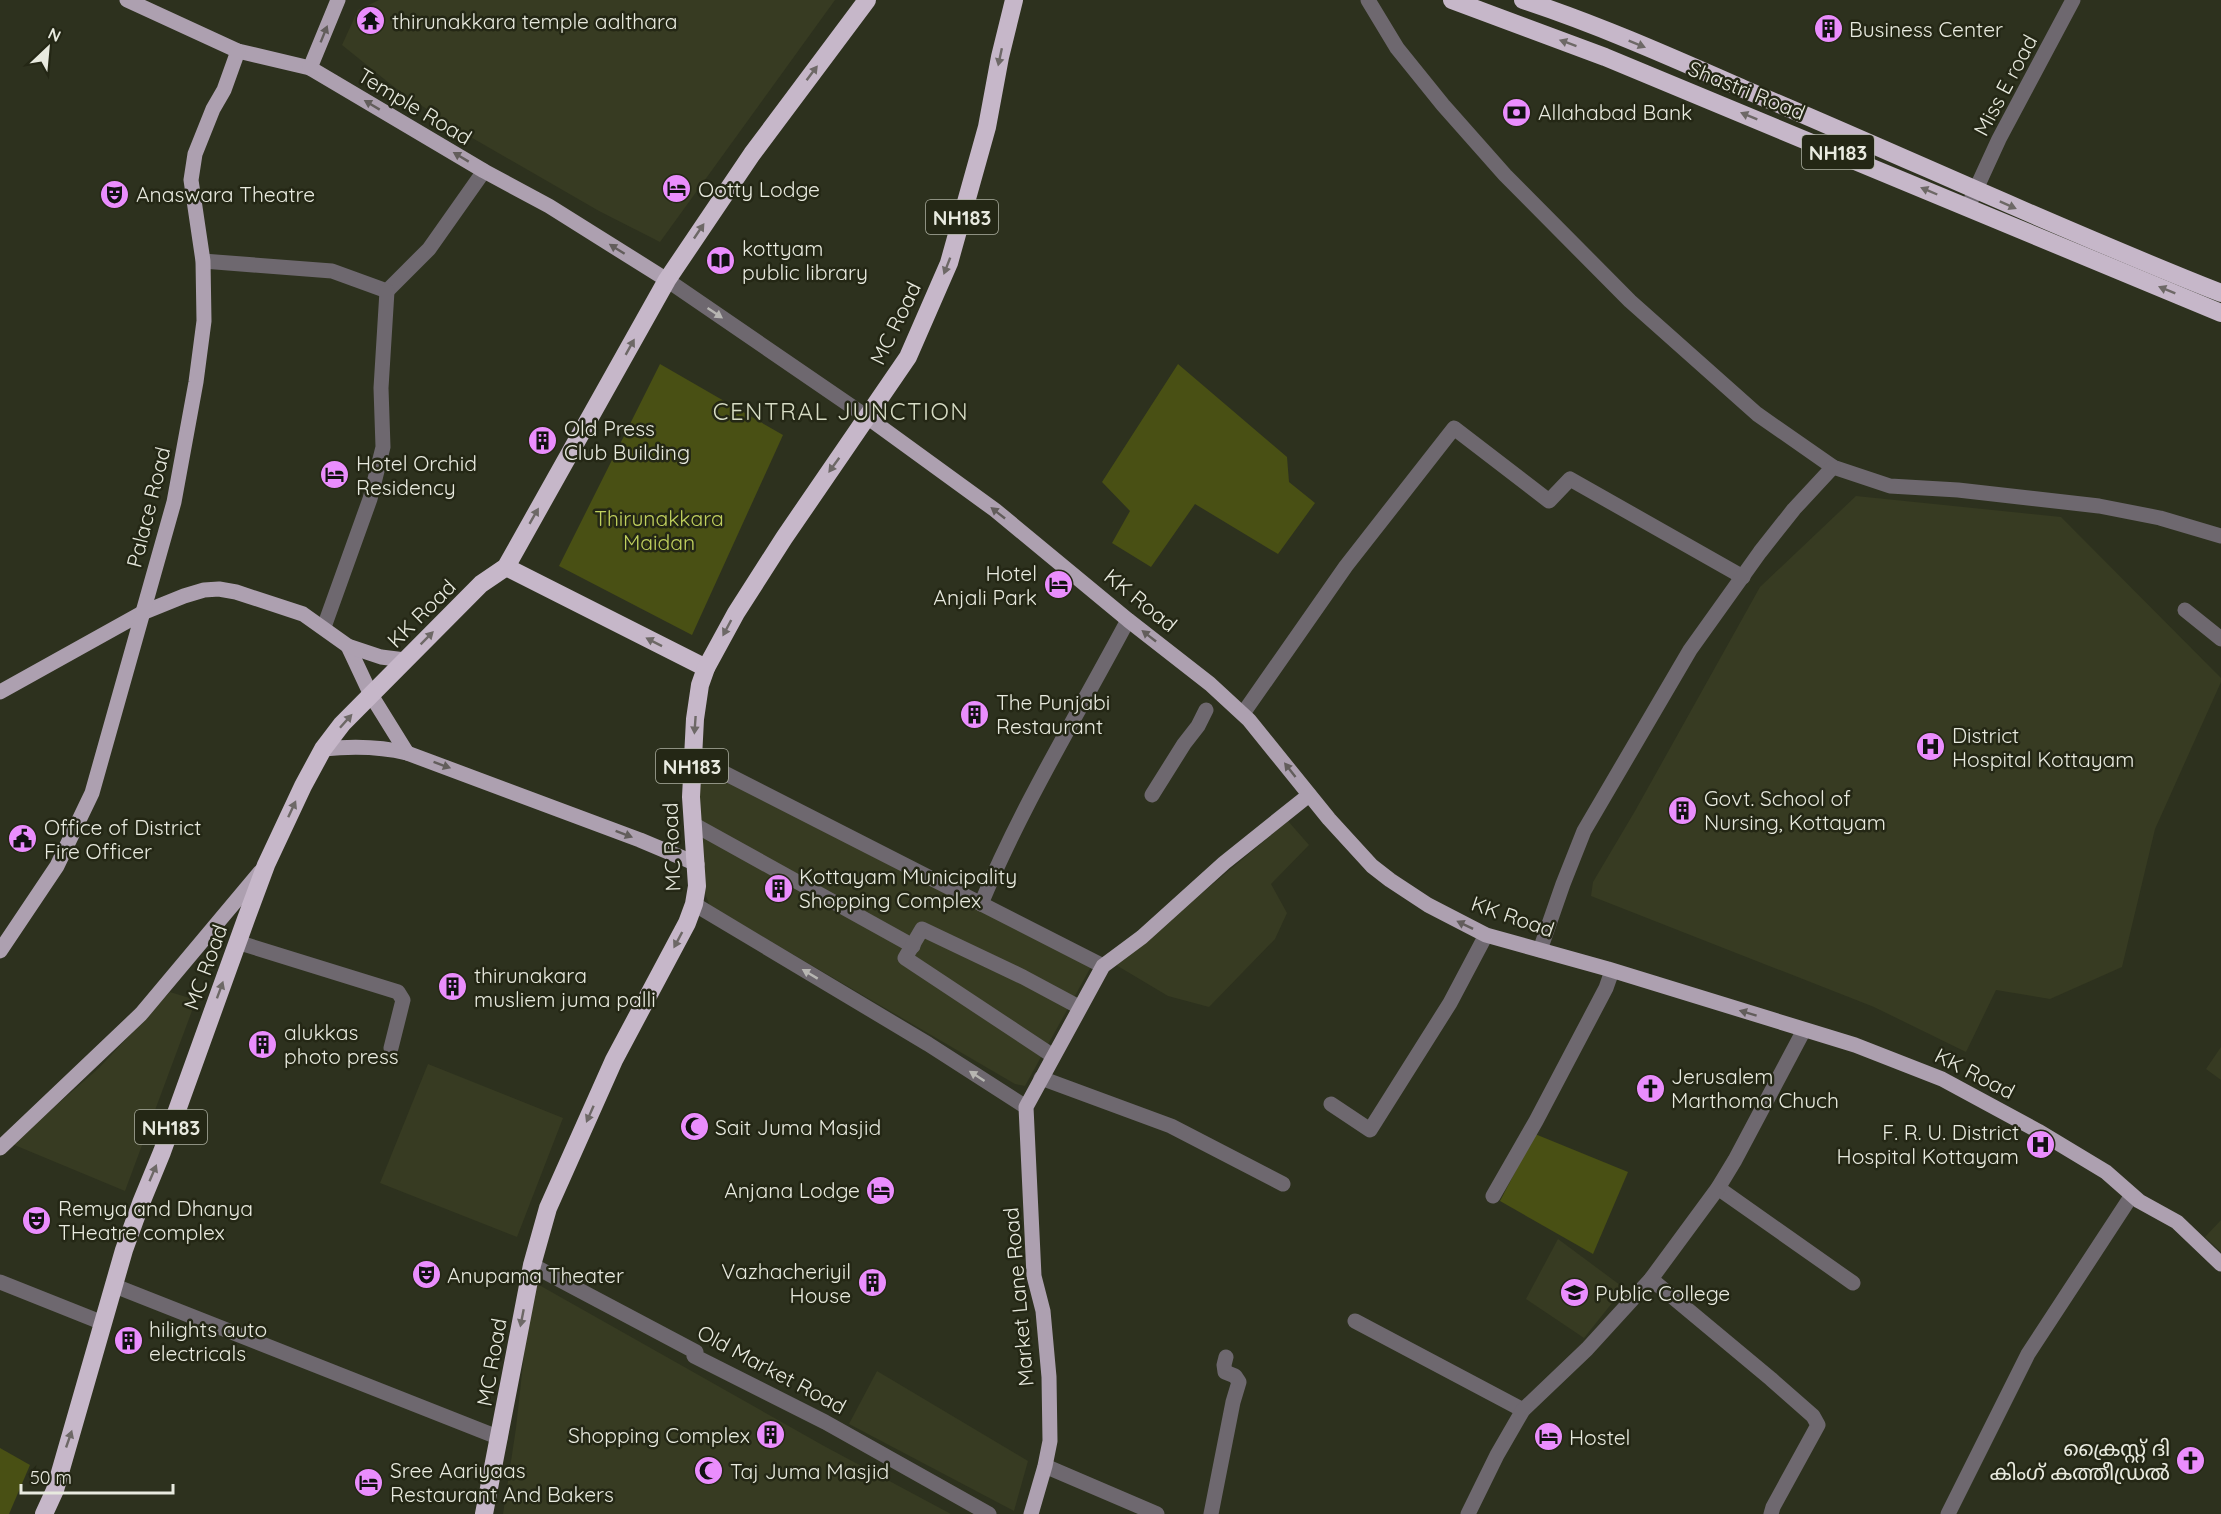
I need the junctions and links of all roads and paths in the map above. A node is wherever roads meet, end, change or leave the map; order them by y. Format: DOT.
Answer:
graph roads {
  1 [pos="127,0"];
  2 [pos="338,0"];
  3 [pos="867,0"];
  4 [pos="1014,0"];
  5 [pos="1368,0"];
  6 [pos="1452,0"];
  7 [pos="1523,0"];
  8 [pos="2073,0"];
  9 [pos="238,51"];
  10 [pos="310,68"];
  11 [pos="484,171"];
  12 [pos="1975,190"];
  13 [pos="1968,207"];
  14 [pos="203,261"];
  15 [pos="667,280"];
  16 [pos="387,291"];
  17 [pos="2221,293"];
  18 [pos="2221,312"];
  19 [pos="867,417"];
  20 [pos="1833,467"];
  21 [pos="2221,536"];
  22 [pos="506,567"];
  23 [pos="1743,577"];
  24 [pos="2185,610"];
  25 [pos="142,613"];
  26 [pos="1128,620"];
  27 [pos="324,627"];
  28 [pos="2221,639"];
  29 [pos="348,646"];
  30 [pos="405,660"];
  31 [pos="706,668"];
  32 [pos="0,692"];
  33 [pos="371,695"];
  34 [pos="1206,710"];
  35 [pos="1244,712"];
  36 [pos="323,749"];
  37 [pos="407,753"];
  38 [pos="693,758"];
  39 [pos="1152,795"];
  40 [pos="1309,795"];
  41 [pos="693,824"];
  42 [pos="697,864"];
  43 [pos="266,866"];
  44 [pos="694,904"];
  45 [pos="981,904"];
  46 [pos="1486,935"];
  47 [pos="237,942"];
  48 [pos="913,946"];
  49 [pos="1540,950"];
  50 [pos="0,951"];
  51 [pos="1103,966"];
  52 [pos="1612,971"];
  53 [pos="1079,1007"];
  54 [pos="1804,1030"];
  55 [pos="391,1048"];
  56 [pos="1053,1056"];
  57 [pos="1041,1078"];
  58 [pos="1331,1104"];
  59 [pos="1026,1107"];
  60 [pos="0,1148"];
  61 [pos="1283,1184"];
  62 [pos="1718,1188"];
  63 [pos="2132,1195"];
  64 [pos="1493,1196"];
  65 [pos="2221,1264"];
  66 [pos="532,1265"];
  67 [pos="1651,1278"];
  68 [pos="0,1282"];
  69 [pos="1853,1283"];
  70 [pos="115,1286"];
  71 [pos="1355,1321"];
  72 [pos="103,1323"];
  73 [pos="1226,1357"];
  74 [pos="1522,1410"];
  75 [pos="500,1437"];
  76 [pos="1045,1466"];
  77 [pos="44,1514"];
  78 [pos="484,1514"];
  79 [pos="989,1514"];
  80 [pos="1031,1514"];
  81 [pos="1156,1514"];
  82 [pos="1211,1514"];
  83 [pos="1468,1514"];
  84 [pos="1771,1514"];
  85 [pos="1948,1514"];
  1 -- 9 [label="main road, Temple Road"];
  10 -- 2 [label="main road, one-way"];
  15 -- 3 [label="highway, NH183, one-way"];
  4 -- 19 [label="highway, MC Road / NH183, one-way"];
  5 -- 20 [label="street"];
  13 -- 6 [label="highway, Shastri Road / NH183, one-way"];
  7 -- 12 [label="highway, Shastri Road / NH183, one-way"];
  8 -- 12 [label="street, Miss E road"];
  9 -- 10 [label="main road, Temple Road"];
  9 -- 14 [label="main road, Palace Road"];
  11 -- 10 [label="main road, Temple Road, one-way"];
  15 -- 11 [label="main road, Temple Road, one-way"];
  11 -- 16 [label="street"];
  12 -- 13 [label="street, Miss E road"];
  12 -- 17 [label="highway, Shastri Road / NH183, one-way"];
  18 -- 13 [label="highway, Shastri Road / NH183, one-way"];
  14 -- 16 [label="street"];
  14 -- 25 [label="main road, Palace Road"];
  15 -- 19 [label="street, one-way"];
  22 -- 15 [label="highway, NH183, one-way"];
  16 -- 27 [label="street"];
  26 -- 19 [label="main road, KK Road, one-way"];
  19 -- 31 [label="highway, MC Road / NH183, one-way"];
  20 -- 21 [label="street"];
  20 -- 23 [label="street"];
  30 -- 22 [label="highway, KK Road / NH183, one-way"];
  31 -- 22 [label="highway, one-way"];
  23 -- 35 [label="street"];
  23 -- 49 [label="street"];
  24 -- 28 [label="street"];
  25 -- 27 [label="main road"];
  25 -- 32 [label="main road"];
  25 -- 50 [label="main road, Palace Road"];
  40 -- 26 [label="main road, KK Road, one-way"];
  26 -- 45 [label="street"];
  27 -- 29 [label="main road"];
  29 -- 30 [label="main road"];
  29 -- 33 [label="main road"];
  30 -- 33 [label="highway, KK Road / NH183"];
  31 -- 38 [label="highway, MC Road / NH183, one-way"];
  36 -- 33 [label="highway, MC Road / NH183, one-way"];
  33 -- 37 [label="main road"];
  34 -- 39 [label="street"];
  36 -- 37 [label="main road"];
  43 -- 36 [label="highway, MC Road / NH183, one-way"];
  37 -- 42 [label="main road, one-way"];
  38 -- 41 [label="highway, MC Road / NH183"];
  38 -- 45 [label="street"];
  46 -- 40 [label="main road, KK Road, one-way"];
  40 -- 51 [label="main road"];
  41 -- 42 [label="highway, MC Road / NH183"];
  41 -- 48 [label="street"];
  42 -- 44 [label="highway, MC Road / NH183"];
  43 -- 47 [label="highway, MC Road / NH183"];
  43 -- 60 [label="main road"];
  59 -- 44 [label="street, one-way"];
  44 -- 66 [label="highway, MC Road / NH183, one-way"];
  45 -- 51 [label="street"];
  46 -- 49 [label="main road, KK Road"];
  46 -- 58 [label="street"];
  47 -- 55 [label="street"];
  70 -- 47 [label="highway, MC Road / NH183, one-way"];
  48 -- 53 [label="street"];
  48 -- 56 [label="street"];
  49 -- 52 [label="main road, KK Road"];
  51 -- 53 [label="main road"];
  54 -- 52 [label="main road, KK Road, one-way"];
  52 -- 64 [label="street"];
  53 -- 56 [label="main road"];
  54 -- 62 [label="street"];
  54 -- 63 [label="main road, KK Road"];
  56 -- 57 [label="main road"];
  57 -- 59 [label="main road"];
  57 -- 61 [label="street"];
  59 -- 76 [label="main road, Market Lane Road"];
  62 -- 67 [label="street"];
  62 -- 69 [label="street"];
  63 -- 65 [label="main road, KK Road"];
  63 -- 85 [label="street"];
  66 -- 75 [label="highway, MC Road / NH183, one-way"];
  66 -- 79 [label="street, Old Market Road"];
  67 -- 74 [label="street"];
  67 -- 84 [label="street"];
  68 -- 72 [label="street"];
  70 -- 72 [label="highway, MC Road / NH183"];
  70 -- 75 [label="street"];
  71 -- 74 [label="street"];
  77 -- 72 [label="highway, MC Road / NH183, one-way"];
  73 -- 82 [label="street"];
  74 -- 83 [label="street"];
  75 -- 78 [label="highway, MC Road / NH183"];
  76 -- 80 [label="main road, Market Lane Road"];
  76 -- 81 [label="street"];
}
